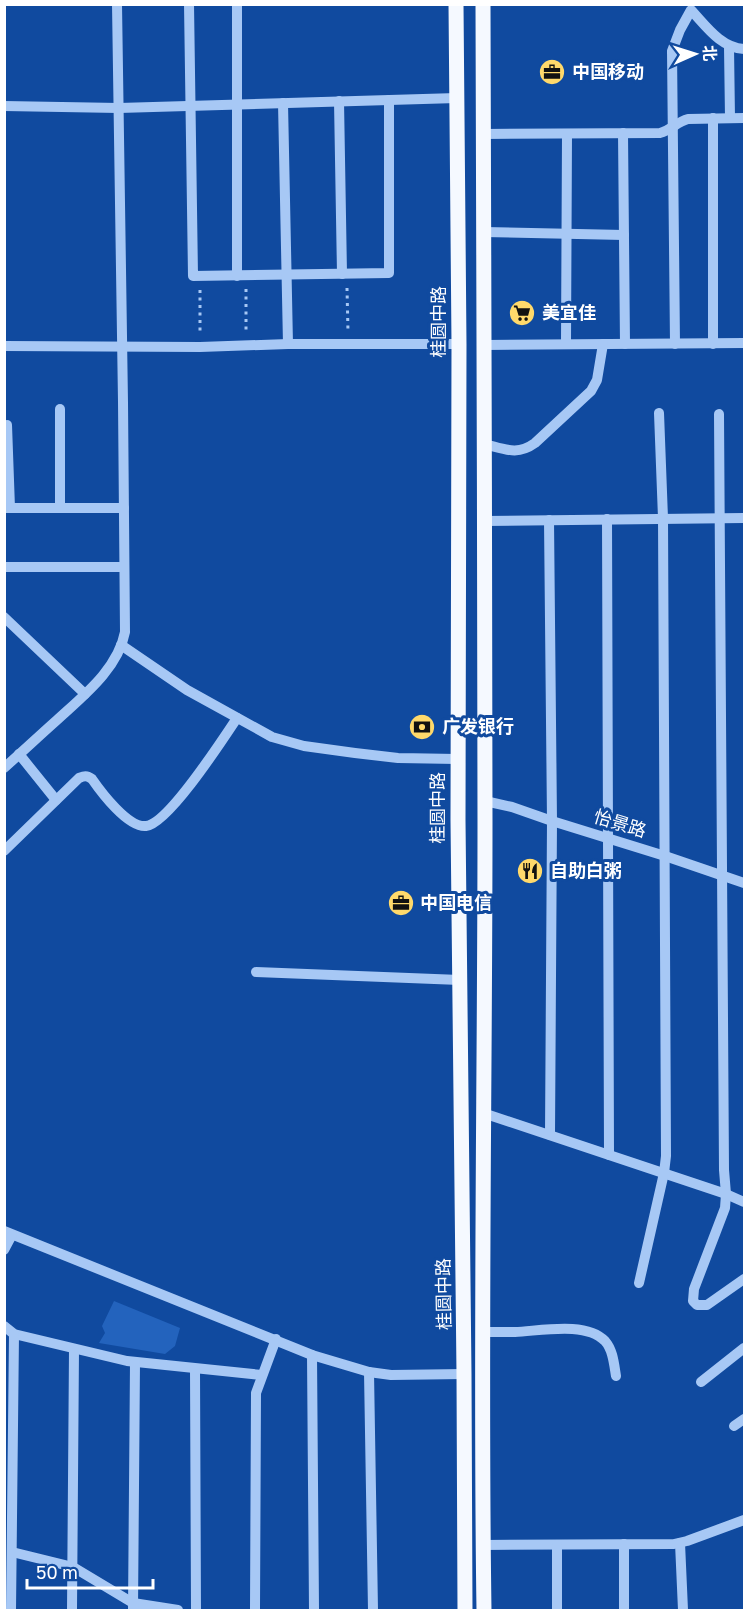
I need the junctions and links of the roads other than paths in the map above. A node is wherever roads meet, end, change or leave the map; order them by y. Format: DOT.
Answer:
graph roads {
  1 [pos="117,4"];
  2 [pos="189,4"];
  3 [pos="237,4"];
  4 [pos="456,4"];
  5 [pos="483,4"];
  6 [pos="729,46"];
  7 [pos="744,49"];
  8 [pos="457,98"];
  9 [pos="389,100"];
  10 [pos="339,102"];
  11 [pos="283,103"];
  12 [pos="238,104"];
  13 [pos="4,106"];
  14 [pos="190,106"];
  15 [pos="119,108"];
  16 [pos="713,118"];
  17 [pos="730,118"];
  18 [pos="744,118"];
  19 [pos="672,127"];
  20 [pos="623,133"];
  21 [pos="484,134"];
  22 [pos="567,134"];
  23 [pos="484,232"];
  24 [pos="566,234"];
  25 [pos="624,235"];
  26 [pos="344,274"];
  27 [pos="241,275"];
  28 [pos="286,275"];
  29 [pos="744,343"];
  30 [pos="288,344"];
  31 [pos="459,344"];
  32 [pos="566,344"];
  33 [pos="603,344"];
  34 [pos="625,344"];
  35 [pos="675,344"];
  36 [pos="713,344"];
  37 [pos="484,345"];
  38 [pos="4,346"];
  39 [pos="122,347"];
  40 [pos="60,409"];
  41 [pos="659,413"];
  42 [pos="719,414"];
  43 [pos="7,425"];
  44 [pos="484,444"];
  45 [pos="7,508"];
  46 [pos="60,508"];
  47 [pos="124,508"];
  48 [pos="663,518"];
  49 [pos="720,518"];
  50 [pos="744,518"];
  51 [pos="607,519"];
  52 [pos="549,520"];
  53 [pos="484,521"];
  54 [pos="4,567"];
  55 [pos="124,567"];
  56 [pos="4,617"];
  57 [pos="121,645"];
  58 [pos="85,694"];
  59 [pos="237,718"];
  60 [pos="19,754"];
  61 [pos="458,759"];
  62 [pos="4,768"];
  63 [pos="458,797"];
  64 [pos="56,800"];
  65 [pos="485,801"];
  66 [pos="552,821"];
  67 [pos="609,838"];
  68 [pos="4,851"];
  69 [pos="665,856"];
  70 [pos="723,876"];
  71 [pos="744,883"];
  72 [pos="256,972"];
  73 [pos="460,980"];
  74 [pos="483,1113"];
  75 [pos="550,1135"];
  76 [pos="609,1155"];
  77 [pos="664,1173"];
  78 [pos="726,1194"];
  79 [pos="744,1202"];
  80 [pos="8,1233"];
  81 [pos="4,1250"];
  82 [pos="744,1279"];
  83 [pos="639,1283"];
  84 [pos="4,1326"];
  85 [pos="483,1332"];
  86 [pos="14,1334"];
  87 [pos="276,1340"];
  88 [pos="744,1348"];
  89 [pos="74,1349"];
  90 [pos="312,1355"];
  91 [pos="135,1362"];
  92 [pos="195,1369"];
  93 [pos="369,1371"];
  94 [pos="464,1374"];
  95 [pos="483,1374"];
  96 [pos="262,1375"];
  97 [pos="616,1376"];
  98 [pos="701,1382"];
  99 [pos="744,1419"];
  100 [pos="734,1426"];
  101 [pos="744,1520"];
  102 [pos="680,1543"];
  103 [pos="624,1544"];
  104 [pos="483,1545"];
  105 [pos="557,1545"];
  106 [pos="12,1552"];
  107 [pos="73,1567"];
  108 [pos="133,1607"];
  109 [pos="11,1611"];
  110 [pos="72,1611"];
  111 [pos="178,1611"];
  112 [pos="196,1611"];
  113 [pos="255,1611"];
  114 [pos="315,1611"];
  115 [pos="373,1611"];
  116 [pos="465,1611"];
  117 [pos="484,1611"];
  118 [pos="557,1611"];
  119 [pos="624,1611"];
  120 [pos="683,1611"];
  1 -- 15 [label="street"];
  2 -- 14 [label="street"];
  3 -- 12 [label="street"];
  4 -- 8 [label="main road, 桂圆中路"];
  5 -- 21 [label="main road"];
  6 -- 7 [label="street"];
  6 -- 17 [label="street"];
  6 -- 19 [label="street"];
  8 -- 9 [label="street"];
  8 -- 31 [label="main road, 桂圆中路"];
  9 -- 10 [label="street"];
  9 -- 26 [label="street"];
  10 -- 11 [label="street"];
  10 -- 26 [label="street"];
  11 -- 12 [label="street"];
  11 -- 28 [label="street"];
  12 -- 14 [label="street"];
  12 -- 27 [label="street"];
  13 -- 15 [label="street"];
  14 -- 15 [label="street"];
  14 -- 27 [label="street"];
  15 -- 39 [label="street"];
  16 -- 17 [label="street"];
  16 -- 19 [label="street"];
  16 -- 36 [label="street"];
  17 -- 18 [label="street"];
  19 -- 20 [label="street"];
  19 -- 35 [label="street"];
  20 -- 22 [label="street"];
  20 -- 25 [label="street"];
  21 -- 22 [label="street"];
  21 -- 23 [label="main road"];
  22 -- 24 [label="street"];
  23 -- 24 [label="street"];
  23 -- 37 [label="main road"];
  24 -- 25 [label="street"];
  24 -- 32 [label="street"];
  25 -- 34 [label="street"];
  26 -- 28 [label="street"];
  27 -- 28 [label="street"];
  28 -- 30 [label="street"];
  29 -- 36 [label="street"];
  30 -- 31 [label="street"];
  30 -- 39 [label="street"];
  31 -- 37 [label="main road"];
  31 -- 61 [label="main road, 桂圆中路"];
  32 -- 33 [label="street"];
  32 -- 37 [label="street"];
  33 -- 34 [label="street"];
  33 -- 44 [label="street"];
  34 -- 35 [label="street"];
  35 -- 36 [label="street"];
  37 -- 44 [label="main road"];
  38 -- 39 [label="street"];
  39 -- 47 [label="street"];
  40 -- 46 [label="street"];
  41 -- 48 [label="street"];
  42 -- 49 [label="street"];
  43 -- 45 [label="street"];
  44 -- 53 [label="main road"];
  45 -- 46 [label="street"];
  46 -- 47 [label="street"];
  47 -- 55 [label="street"];
  48 -- 49 [label="street"];
  48 -- 51 [label="street"];
  48 -- 69 [label="street"];
  49 -- 50 [label="street"];
  49 -- 70 [label="street"];
  51 -- 52 [label="street"];
  51 -- 67 [label="street"];
  52 -- 53 [label="street"];
  52 -- 66 [label="street"];
  53 -- 65 [label="main road"];
  54 -- 55 [label="street"];
  55 -- 57 [label="street"];
  56 -- 58 [label="street"];
  57 -- 58 [label="street"];
  57 -- 59 [label="street"];
  58 -- 60 [label="street"];
  59 -- 61 [label="street"];
  59 -- 64 [label="street"];
  60 -- 62 [label="street"];
  60 -- 64 [label="street"];
  61 -- 63 [label="main road, 桂圆中路"];
  63 -- 65 [label="main road"];
  63 -- 73 [label="main road, 桂圆中路"];
  64 -- 68 [label="street"];
  65 -- 66 [label="street, 怡景路"];
  65 -- 74 [label="main road"];
  66 -- 67 [label="street, 怡景路"];
  66 -- 75 [label="street"];
  67 -- 69 [label="street, 怡景路"];
  67 -- 76 [label="street"];
  69 -- 70 [label="street, 怡景路"];
  69 -- 77 [label="street"];
  70 -- 71 [label="street, 怡景路"];
  70 -- 78 [label="street"];
  72 -- 73 [label="street"];
  73 -- 94 [label="main road, 桂圆中路"];
  74 -- 75 [label="street"];
  74 -- 85 [label="main road"];
  75 -- 76 [label="street"];
  76 -- 77 [label="street"];
  77 -- 78 [label="street"];
  77 -- 83 [label="street"];
  78 -- 79 [label="street"];
  78 -- 82 [label="street"];
  80 -- 81 [label="street"];
  80 -- 87 [label="street"];
  84 -- 86 [label="street"];
  85 -- 95 [label="main road"];
  85 -- 97 [label="street"];
  86 -- 89 [label="street"];
  86 -- 106 [label="street"];
  87 -- 90 [label="street"];
  87 -- 96 [label="street"];
  88 -- 98 [label="street"];
  89 -- 91 [label="street"];
  89 -- 107 [label="street"];
  90 -- 93 [label="street"];
  90 -- 114 [label="street"];
  91 -- 92 [label="street"];
  91 -- 108 [label="street"];
  92 -- 96 [label="street"];
  92 -- 112 [label="street"];
  93 -- 94 [label="street"];
  93 -- 115 [label="street"];
  94 -- 95 [label="main road"];
  94 -- 116 [label="main road, 桂圆中路"];
  95 -- 104 [label="main road"];
  96 -- 113 [label="street"];
  99 -- 100 [label="street"];
  101 -- 102 [label="street"];
  102 -- 103 [label="street"];
  102 -- 120 [label="street"];
  103 -- 105 [label="street"];
  103 -- 119 [label="street"];
  104 -- 105 [label="street"];
  104 -- 117 [label="main road"];
  105 -- 118 [label="street"];
  106 -- 107 [label="street"];
  106 -- 109 [label="street"];
  107 -- 108 [label="street"];
  107 -- 110 [label="street"];
  108 -- 111 [label="street"];
}
